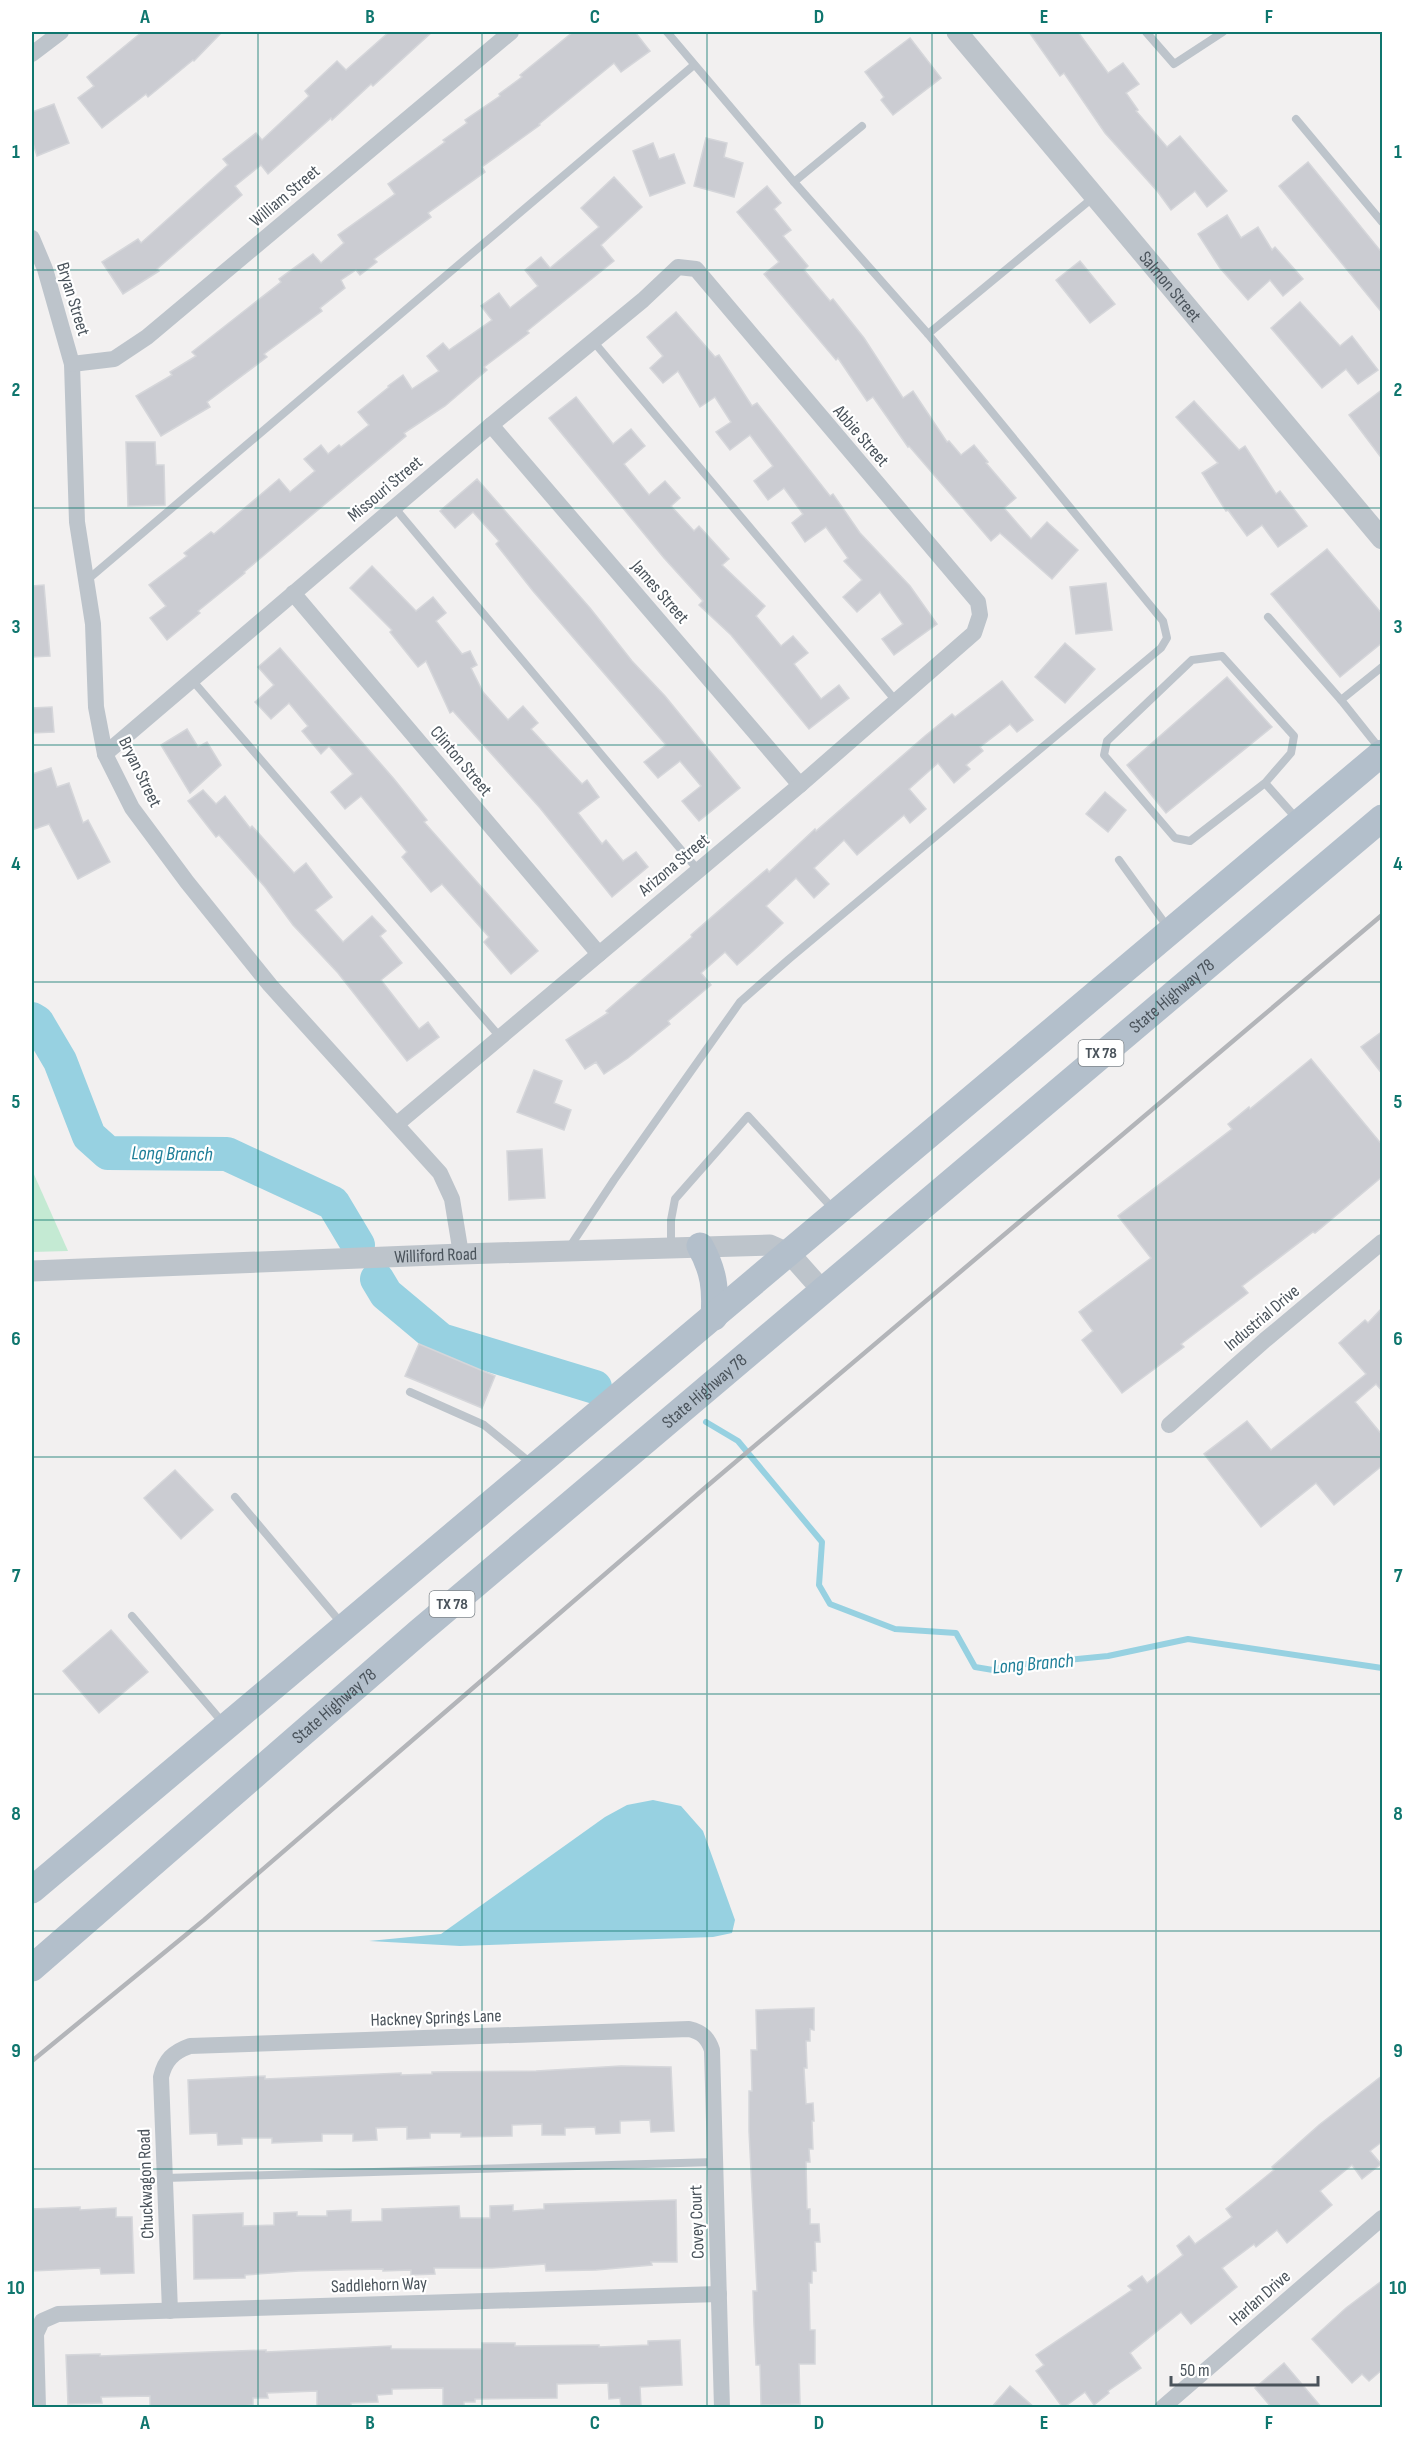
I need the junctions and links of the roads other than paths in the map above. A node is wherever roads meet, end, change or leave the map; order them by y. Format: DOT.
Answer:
graph roads {
  1 [pos="61,32"];
  2 [pos="511,32"];
  3 [pos="667,32"];
  4 [pos="957,32"];
  5 [pos="1146,32"];
  6 [pos="1223,32"];
  7 [pos="32,54"];
  8 [pos="694,65"];
  9 [pos="1296,119"];
  10 [pos="862,126"];
  11 [pos="794,182"];
  12 [pos="1096,196"];
  13 [pos="1383,222"];
  14 [pos="32,238"];
  15 [pos="696,269"];
  16 [pos="928,334"];
  17 [pos="593,341"];
  18 [pos="72,364"];
  19 [pos="490,425"];
  20 [pos="394,507"];
  21 [pos="1383,539"];
  22 [pos="86,581"];
  23 [pos="293,593"];
  24 [pos="1268,617"];
  25 [pos="974,633"];
  26 [pos="1383,667"];
  27 [pos="192,680"];
  28 [pos="1341,700"];
  29 [pos="896,701"];
  30 [pos="1383,753"];
  31 [pos="105,754"];
  32 [pos="1265,783"];
  33 [pos="800,784"];
  34 [pos="1383,818"];
  35 [pos="1301,824"];
  36 [pos="1119,860"];
  37 [pos="698,870"];
  38 [pos="1171,932"];
  39 [pos="599,954"];
  40 [pos="500,1037"];
  41 [pos="398,1124"];
  42 [pos="837,1214"];
  43 [pos="1383,1242"];
  44 [pos="700,1246"];
  45 [pos="671,1247"];
  46 [pos="568,1250"];
  47 [pos="461,1254"];
  48 [pos="790,1254"];
  49 [pos="32,1271"];
  50 [pos="822,1290"];
  51 [pos="714,1317"];
  52 [pos="410,1392"];
  53 [pos="1169,1425"];
  54 [pos="535,1467"];
  55 [pos="235,1497"];
  56 [pos="132,1616"];
  57 [pos="344,1627"];
  58 [pos="227,1727"];
  59 [pos="32,1890"];
  60 [pos="32,1968"];
  61 [pos="706,2037"];
  62 [pos="169,2057"];
  63 [pos="715,2162"];
  64 [pos="165,2178"];
  65 [pos="1383,2218"];
  66 [pos="718,2294"];
  67 [pos="170,2311"];
  68 [pos="38,2408"];
  69 [pos="722,2408"];
  70 [pos="1162,2408"];
  1 -- 7 [label="street"];
  2 -- 18 [label="street, William Street"];
  3 -- 8 [label="lane"];
  4 -- 12 [label="street, Salmon Street"];
  5 -- 6 [label="lane"];
  8 -- 11 [label="lane"];
  8 -- 22 [label="lane"];
  9 -- 13 [label="lane"];
  10 -- 11 [label="lane"];
  11 -- 16 [label="lane"];
  12 -- 16 [label="lane"];
  12 -- 21 [label="street, Salmon Street"];
  14 -- 18 [label="street, Bryan Street"];
  15 -- 17 [label="street, Missouri Street"];
  15 -- 25 [label="street, Abbie Street"];
  16 -- 46 [label="lane"];
  17 -- 19 [label="street, Missouri Street"];
  17 -- 29 [label="lane"];
  18 -- 22 [label="street, Bryan Street"];
  19 -- 20 [label="street, Missouri Street"];
  19 -- 33 [label="street, James Street"];
  20 -- 23 [label="street, Missouri Street"];
  20 -- 37 [label="lane"];
  22 -- 31 [label="street, Bryan Street"];
  23 -- 27 [label="street, Missouri Street"];
  23 -- 39 [label="street, Clinton Street"];
  24 -- 28 [label="lane"];
  25 -- 29 [label="street, Arizona Street"];
  26 -- 28 [label="lane"];
  27 -- 31 [label="street, Missouri Street"];
  27 -- 40 [label="lane"];
  28 -- 30 [label="lane"];
  29 -- 33 [label="street, Arizona Street"];
  30 -- 35 [label="main road, TX 78"];
  31 -- 41 [label="street, Bryan Street"];
  32 -- 32 [label="lane"];
  32 -- 35 [label="lane"];
  33 -- 37 [label="street, Arizona Street"];
  34 -- 50 [label="main road, State Highway 78 / TX 78"];
  35 -- 38 [label="main road, TX 78"];
  36 -- 38 [label="lane"];
  37 -- 39 [label="street, Arizona Street"];
  38 -- 42 [label="main road, TX 78"];
  39 -- 40 [label="street, Arizona Street"];
  40 -- 41 [label="street, Arizona Street"];
  41 -- 47 [label="street, Bryan Street"];
  42 -- 45 [label="lane"];
  42 -- 48 [label="main road, TX 78"];
  43 -- 53 [label="street, Industrial Drive"];
  44 -- 45 [label="street, Williford Road"];
  44 -- 48 [label="street, Williford Road"];
  44 -- 51 [label="main road"];
  45 -- 46 [label="street, Williford Road"];
  46 -- 47 [label="street, Williford Road"];
  47 -- 49 [label="street, Williford Road"];
  48 -- 50 [label="street"];
  48 -- 51 [label="main road, TX 78"];
  50 -- 60 [label="main road, State Highway 78 / TX 78"];
  51 -- 54 [label="main road, TX 78"];
  52 -- 54 [label="lane"];
  54 -- 57 [label="main road, TX 78"];
  55 -- 57 [label="lane"];
  56 -- 58 [label="lane"];
  57 -- 58 [label="main road, TX 78"];
  58 -- 59 [label="main road, TX 78"];
  61 -- 62 [label="street, Hackney Springs Lane"];
  61 -- 63 [label="street, Covey Court"];
  62 -- 64 [label="street, Chuckwagon Road"];
  63 -- 64 [label="lane"];
  63 -- 66 [label="street, Covey Court"];
  64 -- 67 [label="street, Chuckwagon Road"];
  65 -- 70 [label="street, Harlan Drive"];
  66 -- 67 [label="street, Saddlehorn Way"];
  66 -- 69 [label="street, Covey Court"];
  67 -- 68 [label="street, Saddlehorn Way"];
}
